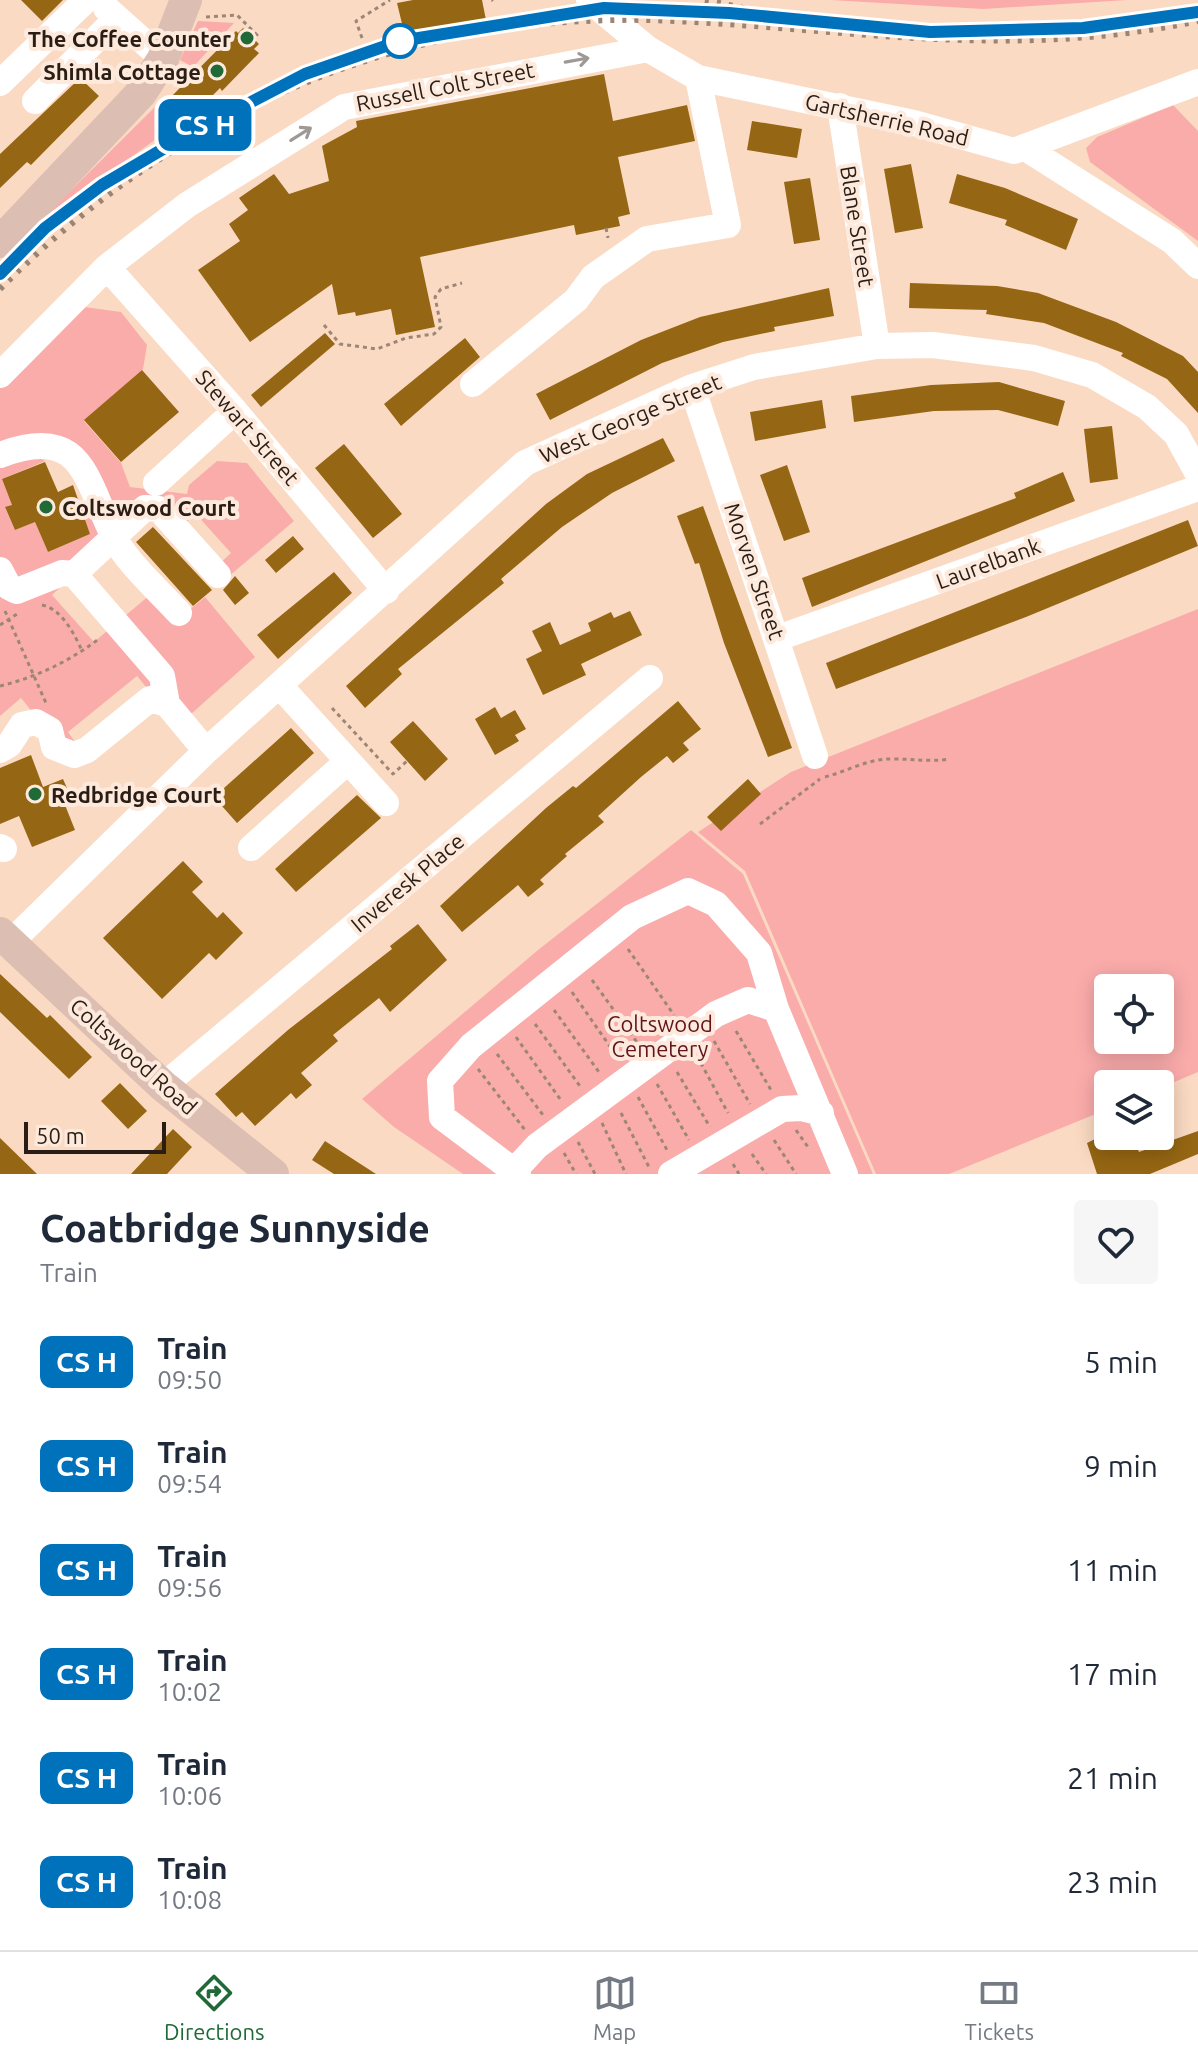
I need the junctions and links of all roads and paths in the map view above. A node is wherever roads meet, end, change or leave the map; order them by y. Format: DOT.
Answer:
graph roads {
  1 [pos="86,0"];
  2 [pos="98,0"];
  3 [pos="390,0"];
  4 [pos="589,0"];
  5 [pos="184,7"];
  6 [pos="116,19"];
  7 [pos="254,38"];
  8 [pos="362,38"];
  9 [pos="641,42"];
  10 [pos="163,59"];
  11 [pos="698,78"];
  12 [pos="1198,82"];
  13 [pos="0,83"];
  14 [pos="35,101"];
  15 [pos="840,106"];
  16 [pos="1027,149"];
  17 [pos="0,242"];
  18 [pos="1198,266"];
  19 [pos="107,267"];
  20 [pos="462,283"];
  21 [pos="324,325"];
  22 [pos="877,346"];
  23 [pos="0,375"];
  24 [pos="473,384"];
  25 [pos="692,387"];
  26 [pos="235,411"];
  27 [pos="0,455"];
  28 [pos="1198,474"];
  29 [pos="156,483"];
  30 [pos="1198,488"];
  31 [pos="115,540"];
  32 [pos="74,574"];
  33 [pos="218,575"];
  34 [pos="2,589"];
  35 [pos="386,591"];
  36 [pos="36,604"];
  37 [pos="26,608"];
  38 [pos="179,613"];
  39 [pos="11,618"];
  40 [pos="0,625"];
  41 [pos="778,638"];
  42 [pos="35,676"];
  43 [pos="650,678"];
  44 [pos="279,685"];
  45 [pos="0,686"];
  46 [pos="167,704"];
  47 [pos="50,730"];
  48 [pos="0,750"];
  49 [pos="206,751"];
  50 [pos="950,759"];
  51 [pos="348,761"];
  52 [pos="818,767"];
  53 [pos="386,803"];
  54 [pos="760,824"];
  55 [pos="251,848"];
  56 [pos="5,938"];
  57 [pos="776,1009"];
  58 [pos="704,1023"];
  59 [pos="494,1029"];
  60 [pos="665,1052"];
  61 [pos="163,1086"];
  62 [pos="593,1104"];
  63 [pos="821,1113"];
  64 [pos="761,1121"];
  65 [pos="552,1134"];
  66 [pos="721,1145"];
  67 [pos="516,1173"];
  68 [pos="273,1174"];
  69 [pos="595,1174"];
  70 [pos="626,1174"];
  71 [pos="671,1174"];
  72 [pos="739,1174"];
  73 [pos="796,1174"];
  74 [pos="845,1174"];
  1 -- 13 [label="street"];
  2 -- 6 [label="street"];
  3 -- 8 [label="path"];
  4 -- 9 [label="street, Gartsherrie Road"];
  5 -- 7 [label="path"];
  5 -- 10 [label="main road"];
  6 -- 10 [label="street"];
  6 -- 14 [label="street"];
  9 -- 11 [label="street, Gartsherrie Road"];
  19 -- 9 [label="street, Russell Colt Street, one-way"];
  10 -- 17 [label="main road"];
  11 -- 15 [label="street, Gartsherrie Road"];
  11 -- 24 [label="street"];
  12 -- 16 [label="street, Gartsherrie Road"];
  15 -- 16 [label="street, Gartsherrie Road"];
  15 -- 22 [label="street, Blane Street"];
  16 -- 18 [label="street"];
  19 -- 23 [label="street, Russell Colt Street"];
  19 -- 26 [label="street, Stewart Street"];
  20 -- 21 [label="path"];
  22 -- 25 [label="street, West George Street"];
  22 -- 28 [label="street, West George Street"];
  25 -- 35 [label="street, West George Street"];
  25 -- 41 [label="street, Morven Street"];
  26 -- 29 [label="street"];
  26 -- 35 [label="street, Stewart Street"];
  27 -- 31 [label="street"];
  30 -- 41 [label="street, Laurelbank"];
  31 -- 32 [label="street"];
  31 -- 33 [label="street"];
  31 -- 38 [label="street"];
  32 -- 34 [label="street"];
  32 -- 46 [label="street"];
  34 -- 39 [label="path"];
  35 -- 44 [label="street, West George Street"];
  36 -- 42 [label="path"];
  37 -- 39 [label="path"];
  39 -- 40 [label="path"];
  39 -- 42 [label="path"];
  41 -- 52 [label="street, Morven Street"];
  42 -- 45 [label="path"];
  42 -- 47 [label="path"];
  43 -- 61 [label="street, Inveresk Place"];
  44 -- 49 [label="street, West George Street"];
  44 -- 51 [label="street"];
  46 -- 47 [label="street"];
  46 -- 49 [label="street"];
  47 -- 48 [label="street"];
  49 -- 56 [label="street, West George Street"];
  50 -- 52 [label="path"];
  51 -- 53 [label="street"];
  51 -- 55 [label="street"];
  52 -- 54 [label="path"];
  56 -- 61 [label="main road, Coltswood Road"];
  57 -- 58 [label="street"];
  57 -- 59 [label="street"];
  57 -- 63 [label="street"];
  58 -- 60 [label="street"];
  58 -- 64 [label="path"];
  59 -- 62 [label="path"];
  59 -- 65 [label="path"];
  59 -- 65 [label="path"];
  59 -- 65 [label="path"];
  59 -- 67 [label="street"];
  60 -- 62 [label="street"];
  60 -- 66 [label="path"];
  61 -- 68 [label="main road, Coltswood Road"];
  62 -- 65 [label="street"];
  62 -- 70 [label="path"];
  63 -- 64 [label="street"];
  63 -- 74 [label="street"];
  64 -- 66 [label="street"];
  64 -- 73 [label="path"];
  65 -- 67 [label="street"];
  65 -- 69 [label="path"];
  66 -- 71 [label="street"];
  66 -- 72 [label="path"];
}
